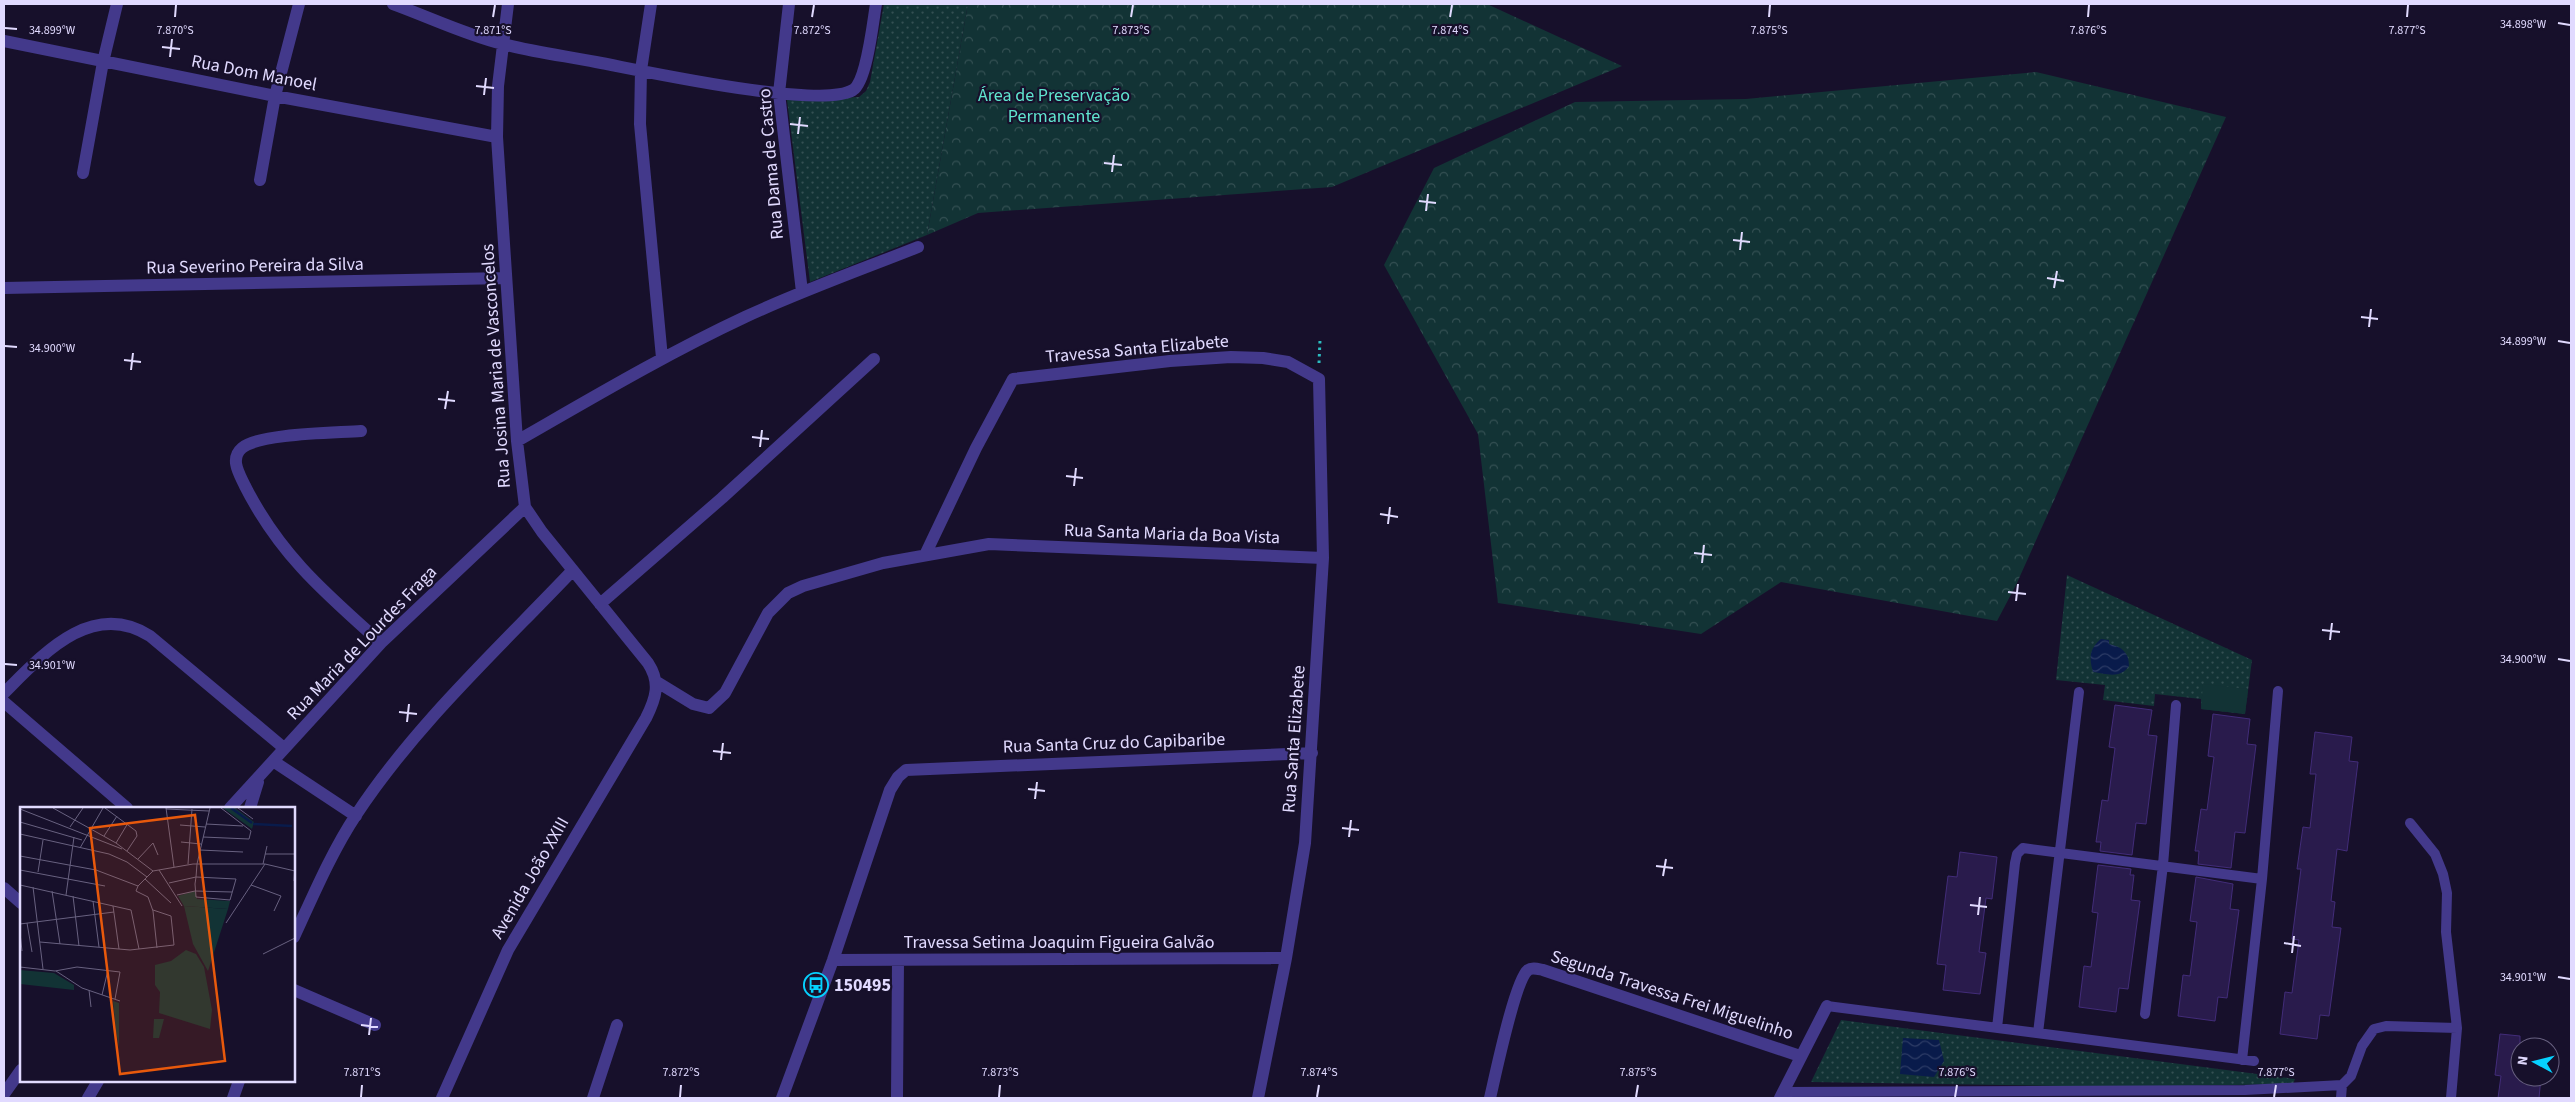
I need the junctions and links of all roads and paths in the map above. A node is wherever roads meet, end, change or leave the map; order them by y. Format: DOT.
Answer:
graph roads {
  1 [pos="117,4"];
  2 [pos="299,4"];
  3 [pos="393,4"];
  4 [pos="508,4"];
  5 [pos="651,4"];
  6 [pos="789,4"];
  7 [pos="876,4"];
  8 [pos="4,41"];
  9 [pos="502,44"];
  10 [pos="103,62"];
  11 [pos="641,70"];
  12 [pos="779,94"];
  13 [pos="275,96"];
  14 [pos="497,137"];
  15 [pos="83,173"];
  16 [pos="260,180"];
  17 [pos="918,247"];
  18 [pos="506,278"];
  19 [pos="4,288"];
  20 [pos="802,292"];
  21 [pos="662,358"];
  22 [pos="874,359"];
  23 [pos="1319,378"];
  24 [pos="361,431"];
  25 [pos="517,441"];
  26 [pos="526,507"];
  27 [pos="925,555"];
  28 [pos="1323,558"];
  29 [pos="573,570"];
  30 [pos="600,604"];
  31 [pos="381,643"];
  32 [pos="657,682"];
  33 [pos="2278,691"];
  34 [pos="2079,692"];
  35 [pos="4,693"];
  36 [pos="4,702"];
  37 [pos="2176,705"];
  38 [pos="284,748"];
  39 [pos="1312,753"];
  40 [pos="273,761"];
  41 [pos="258,779"];
  42 [pos="126,807"];
  43 [pos="231,807"];
  44 [pos="250,807"];
  45 [pos="356,816"];
  46 [pos="2410,823"];
  47 [pos="2060,852"];
  48 [pos="2163,865"];
  49 [pos="2262,879"];
  50 [pos="4,888"];
  51 [pos="20,901"];
  52 [pos="295,935"];
  53 [pos="1286,958"];
  54 [pos="833,960"];
  55 [pos="898,960"];
  56 [pos="295,990"];
  57 [pos="1827,1006"];
  58 [pos="2144,1014"];
  59 [pos="617,1024"];
  60 [pos="375,1025"];
  61 [pos="1997,1028"];
  62 [pos="2457,1028"];
  63 [pos="2038,1033"];
  64 [pos="1800,1056"];
  65 [pos="2242,1060"];
  66 [pos="2254,1060"];
  67 [pos="20,1071"];
  68 [pos="97,1082"];
  69 [pos="239,1082"];
  70 [pos="2342,1085"];
  71 [pos="4,1094"];
  72 [pos="1884,1094"];
  73 [pos="1983,1094"];
  74 [pos="2131,1094"];
  75 [pos="2237,1094"];
  76 [pos="1781,1095"];
  77 [pos="2091,1095"];
  78 [pos="88,1098"];
  79 [pos="233,1098"];
  80 [pos="442,1098"];
  81 [pos="593,1098"];
  82 [pos="782,1098"];
  83 [pos="897,1098"];
  84 [pos="1258,1098"];
  85 [pos="1490,1098"];
  86 [pos="2341,1098"];
  87 [pos="2451,1098"];
  1 -- 10 [label="street"];
  2 -- 13 [label="street"];
  3 -- 9 [label="street"];
  4 -- 9 [label="street, Rua Josina Maria de Vasconcelos"];
  5 -- 11 [label="street"];
  6 -- 12 [label="street, Rua Dama de Castro"];
  7 -- 12 [label="street"];
  8 -- 10 [label="street, Rua Dom Manoel"];
  9 -- 11 [label="street"];
  9 -- 14 [label="street, Rua Josina Maria de Vasconcelos"];
  10 -- 13 [label="street, Rua Dom Manoel"];
  10 -- 15 [label="street"];
  11 -- 12 [label="street"];
  11 -- 21 [label="street"];
  12 -- 20 [label="street, Rua Dama de Castro"];
  13 -- 14 [label="street, Rua Dom Manoel"];
  13 -- 16 [label="street"];
  14 -- 18 [label="street, Rua Josina Maria de Vasconcelos"];
  17 -- 20 [label="street"];
  18 -- 19 [label="street, Rua Severino Pereira da Silva"];
  18 -- 25 [label="street, Rua Josina Maria de Vasconcelos"];
  20 -- 21 [label="street"];
  21 -- 25 [label="street"];
  22 -- 30 [label="street"];
  23 -- 27 [label="street, Travessa Santa Elizabete"];
  23 -- 28 [label="street, Rua Santa Elizabete"];
  24 -- 31 [label="street"];
  25 -- 26 [label="street, Rua Josina Maria de Vasconcelos"];
  26 -- 29 [label="street, Rua Josina Maria de Vasconcelos"];
  26 -- 31 [label="street, Rua Maria de Lourdes Fraga"];
  27 -- 28 [label="street, Rua Santa Maria da Boa Vista"];
  27 -- 32 [label="street, Rua Santa Maria da Boa Vista"];
  28 -- 39 [label="street, Rua Santa Elizabete"];
  29 -- 30 [label="street, Rua Josina Maria de Vasconcelos"];
  29 -- 45 [label="street"];
  30 -- 32 [label="street, Rua Josina Maria de Vasconcelos"];
  31 -- 38 [label="street, Rua Maria de Lourdes Fraga"];
  32 -- 80 [label="street, Avenida João XXIII"];
  33 -- 49 [label="lane"];
  34 -- 47 [label="lane"];
  35 -- 38 [label="street"];
  36 -- 42 [label="street"];
  37 -- 48 [label="lane"];
  38 -- 40 [label="street, Rua Maria de Lourdes Fraga"];
  39 -- 53 [label="street, Rua Santa Elizabete"];
  39 -- 54 [label="street, Rua Santa Cruz do Capibaribe"];
  40 -- 41 [label="street, Rua Maria de Lourdes Fraga"];
  40 -- 45 [label="street"];
  41 -- 43 [label="street, Rua Maria de Lourdes Fraga"];
  41 -- 44 [label="street"];
  45 -- 52 [label="street"];
  46 -- 62 [label="lane"];
  47 -- 48 [label="lane"];
  47 -- 61 [label="lane"];
  47 -- 63 [label="lane"];
  48 -- 49 [label="lane"];
  48 -- 58 [label="lane"];
  49 -- 65 [label="lane"];
  50 -- 51 [label="street"];
  53 -- 55 [label="street, Travessa Setima Joaquim Figueira Galvão"];
  53 -- 84 [label="street, Rua Santa Elizabete"];
  54 -- 55 [label="street, Travessa Setima Joaquim Figueira Galvão"];
  54 -- 82 [label="street"];
  55 -- 83 [label="street"];
  56 -- 60 [label="street"];
  57 -- 61 [label="lane"];
  57 -- 64 [label="street"];
  59 -- 81 [label="street"];
  61 -- 63 [label="lane"];
  62 -- 70 [label="lane"];
  62 -- 87 [label="lane"];
  63 -- 65 [label="lane"];
  64 -- 76 [label="street"];
  64 -- 85 [label="street, Segunda Travessa Frei Miguelinho"];
  65 -- 66 [label="lane"];
  67 -- 71 [label="street"];
  68 -- 78 [label="street"];
  69 -- 79 [label="street"];
  70 -- 75 [label="lane"];
  70 -- 86 [label="lane"];
  72 -- 73 [label="lane"];
  72 -- 76 [label="lane"];
  73 -- 77 [label="lane"];
  74 -- 75 [label="lane"];
  74 -- 77 [label="lane"];
}
